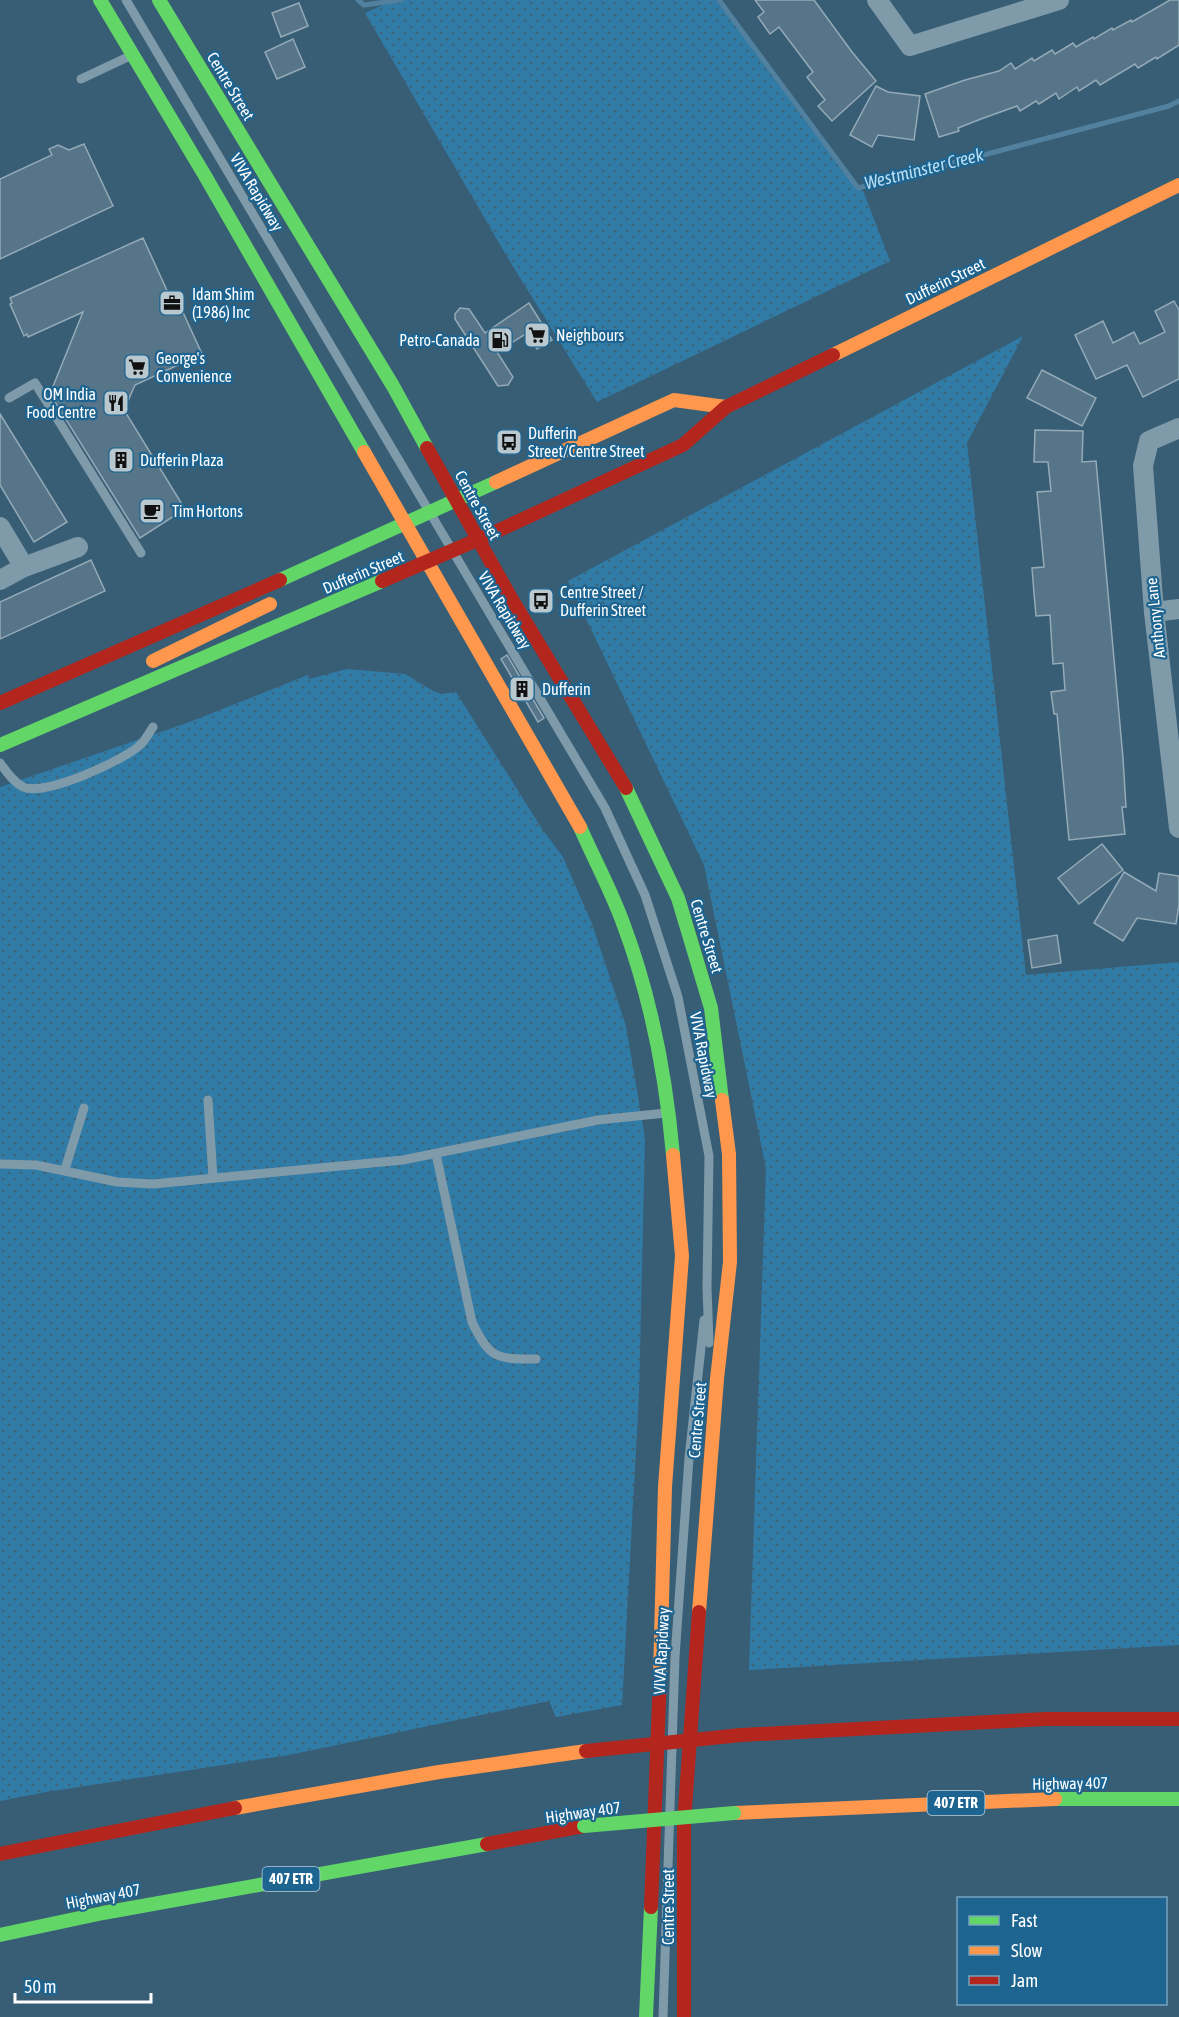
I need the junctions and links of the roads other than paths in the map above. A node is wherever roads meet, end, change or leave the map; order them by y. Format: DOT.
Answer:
graph roads {
  1 [pos="100,0"];
  2 [pos="126,0"];
  3 [pos="159,0"];
  4 [pos="877,0"];
  5 [pos="1059,0"];
  6 [pos="133,54"];
  7 [pos="81,79"];
  8 [pos="1179,185"];
  9 [pos="9,398"];
  10 [pos="726,407"];
  11 [pos="1179,428"];
  12 [pos="428,449"];
  13 [pos="456,501"];
  14 [pos="430,513"];
  15 [pos="0,527"];
  16 [pos="409,530"];
  17 [pos="477,540"];
  18 [pos="398,545"];
  19 [pos="78,547"];
  20 [pos="452,551"];
  21 [pos="141,553"];
  22 [pos="427,562"];
  23 [pos="24,567"];
  24 [pos="0,580"];
  25 [pos="285,597"];
  26 [pos="1179,609"];
  27 [pos="1154,612"];
  28 [pos="142,666"];
  29 [pos="91,691"];
  30 [pos="0,703"];
  31 [pos="153,727"];
  32 [pos="1,744"];
  33 [pos="0,763"];
  34 [pos="1179,828"];
  35 [pos="208,1100"];
  36 [pos="84,1108"];
  37 [pos="669,1112"];
  38 [pos="436,1154"];
  39 [pos="0,1164"];
  40 [pos="65,1170"];
  41 [pos="213,1178"];
  42 [pos="707,1288"];
  43 [pos="536,1359"];
  44 [pos="712,1437"];
  45 [pos="1179,1719"];
  46 [pos="1179,1799"];
  47 [pos="0,1854"];
  48 [pos="0,1935"];
  49 [pos="646,2017"];
  50 [pos="663,2017"];
  51 [pos="684,2017"];
  1 -- 6 [label="main road, Centre Street"];
  2 -- 14 [label="lane, VIVA Rapidway"];
  3 -- 12 [label="main road, Centre Street"];
  4 -- 5 [label="street"];
  6 -- 7 [label="lane"];
  6 -- 16 [label="main road, Centre Street"];
  8 -- 10 [label="main road, Dufferin Street"];
  9 -- 21 [label="lane"];
  10 -- 13 [label="main road, Dufferin Street"];
  10 -- 17 [label="main road, Dufferin Street"];
  11 -- 27 [label="street, Anthony Lane"];
  12 -- 13 [label="main road, Centre Street"];
  12 -- 14 [label="main road"];
  13 -- 14 [label="main road, Dufferin Street"];
  13 -- 17 [label="main road, Centre Street"];
  14 -- 16 [label="main road, Dufferin Street"];
  14 -- 20 [label="lane, VIVA Rapidway"];
  15 -- 23 [label="street"];
  16 -- 18 [label="main road"];
  16 -- 22 [label="main road, Centre Street"];
  16 -- 30 [label="main road, Dufferin Street"];
  17 -- 20 [label="main road, Dufferin Street"];
  17 -- 44 [label="main road, Centre Street"];
  19 -- 23 [label="street"];
  20 -- 22 [label="main road, Dufferin Street"];
  20 -- 42 [label="lane, VIVA Rapidway"];
  22 -- 32 [label="main road, Dufferin Street"];
  22 -- 37 [label="main road, Centre Street"];
  23 -- 24 [label="street"];
  25 -- 28 [label="main road"];
  26 -- 27 [label="street"];
  27 -- 34 [label="street, Anthony Lane"];
  29 -- 32 [label="main road"];
  31 -- 33 [label="lane"];
  35 -- 41 [label="lane"];
  36 -- 40 [label="lane"];
  37 -- 38 [label="lane"];
  37 -- 49 [label="main road, Centre Street"];
  38 -- 41 [label="lane"];
  38 -- 43 [label="lane"];
  39 -- 40 [label="lane"];
  40 -- 41 [label="lane"];
  42 -- 44 [label="lane, VIVA Rapidway"];
  42 -- 50 [label="lane, VIVA Rapidway"];
  44 -- 51 [label="main road, Centre Street"];
  45 -- 47 [label="main road, bridge"];
  46 -- 48 [label="main road, Highway 407 / 407 ETR, bridge"];
}
